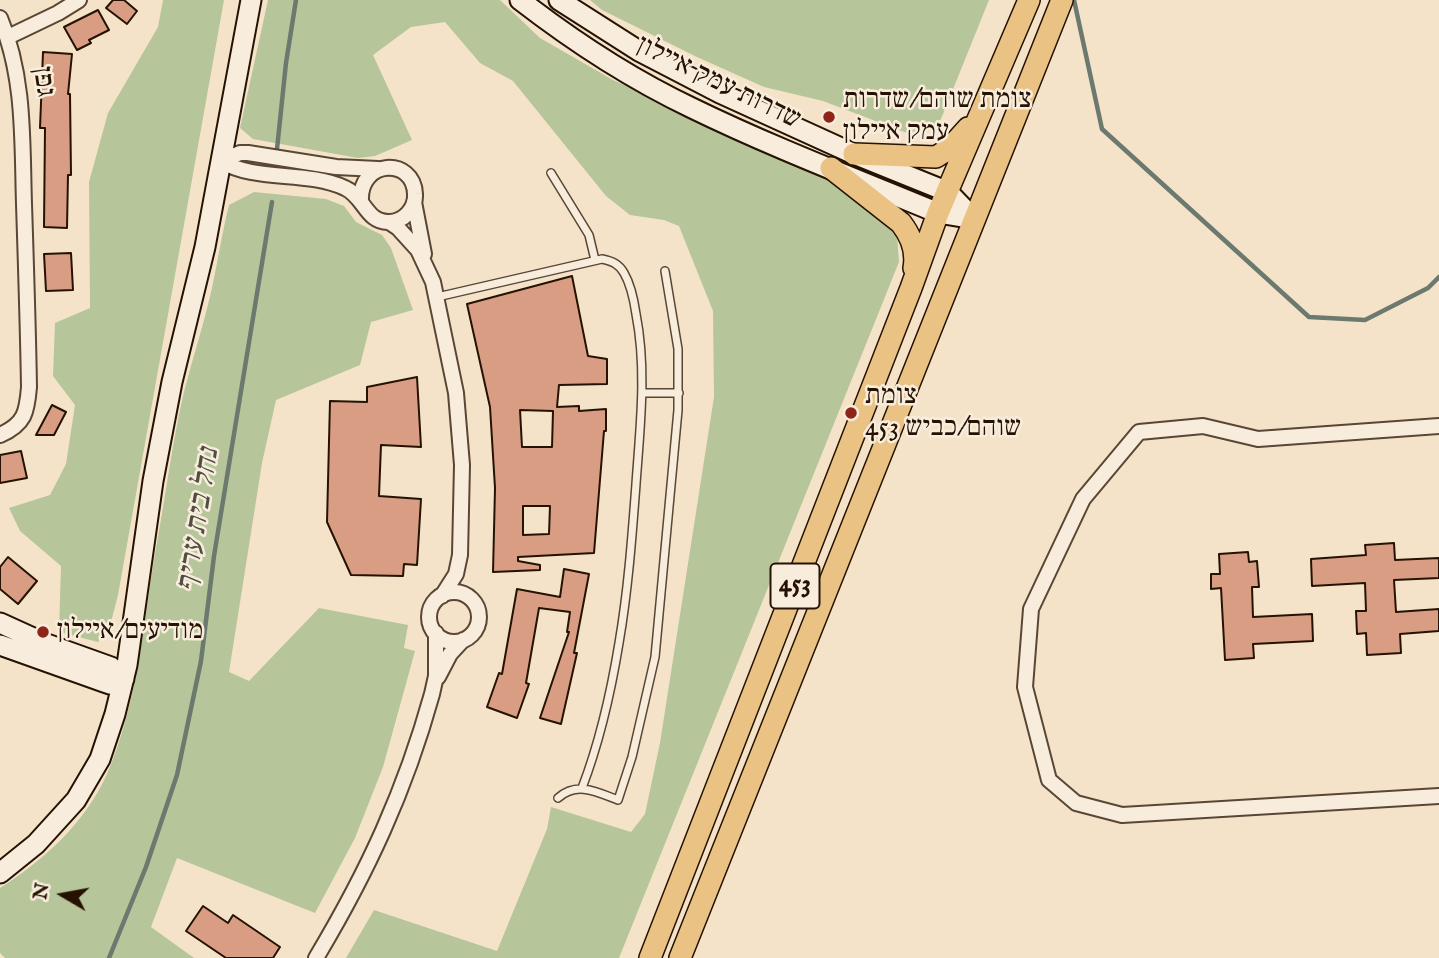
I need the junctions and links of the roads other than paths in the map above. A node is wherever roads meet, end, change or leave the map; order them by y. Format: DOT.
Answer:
graph roads {
  1 [pos="79,0"];
  2 [pos="251,0"];
  3 [pos="520,0"];
  4 [pos="559,0"];
  5 [pos="1029,0"];
  6 [pos="1062,0"];
  7 [pos="0,18"];
  8 [pos="8,37"];
  9 [pos="985,107"];
  10 [pos="855,154"];
  11 [pos="221,161"];
  12 [pos="831,168"];
  13 [pos="379,169"];
  14 [pos="551,173"];
  15 [pos="948,192"];
  16 [pos="361,201"];
  17 [pos="414,202"];
  18 [pos="938,213"];
  19 [pos="974,219"];
  20 [pos="389,222"];
  21 [pos="594,260"];
  22 [pos="426,266"];
  23 [pos="665,271"];
  24 [pos="911,288"];
  25 [pos="437,297"];
  26 [pos="642,393"];
  27 [pos="679,393"];
  28 [pos="1439,426"];
  29 [pos="0,435"];
  30 [pos="460,555"];
  31 [pos="442,596"];
  32 [pos="472,600"];
  33 [pos="0,623"];
  34 [pos="436,633"];
  35 [pos="463,640"];
  36 [pos="0,645"];
  37 [pos="124,679"];
  38 [pos="434,685"];
  39 [pos="582,788"];
  40 [pos="1439,796"];
  41 [pos="558,798"];
  42 [pos="0,873"];
  43 [pos="316,958"];
  44 [pos="650,958"];
  45 [pos="680,958"];
  1 -- 8 [label="street"];
  2 -- 11 [label="street"];
  3 -- 12 [label="street, שדרות עמק איילון"];
  4 -- 10 [label="street, שדרות עמק איילון"];
  5 -- 9 [label="main road, 453"];
  6 -- 19 [label="main road, 453"];
  7 -- 8 [label="street, גפן"];
  8 -- 29 [label="street, גפן"];
  9 -- 10 [label="main road"];
  9 -- 15 [label="main road, 453"];
  10 -- 15 [label="street, שדרות עמק איילון"];
  11 -- 13 [label="street"];
  11 -- 16 [label="street"];
  11 -- 37 [label="street"];
  12 -- 18 [label="street, שדרות עמק איילון"];
  12 -- 24 [label="main road"];
  13 -- 16 [label="street"];
  13 -- 17 [label="street"];
  14 -- 21 [label="lane"];
  15 -- 18 [label="main road, 453"];
  15 -- 19 [label="street, שדרות עמק איילון"];
  16 -- 20 [label="street"];
  17 -- 20 [label="street"];
  17 -- 22 [label="street"];
  18 -- 19 [label="street, שדרות עמק איילון"];
  18 -- 24 [label="main road, 453"];
  19 -- 45 [label="main road, 453"];
  20 -- 22 [label="street"];
  21 -- 25 [label="lane"];
  21 -- 26 [label="lane"];
  22 -- 25 [label="street"];
  23 -- 27 [label="lane"];
  24 -- 44 [label="main road, 453"];
  25 -- 30 [label="street"];
  26 -- 27 [label="lane"];
  26 -- 39 [label="lane"];
  27 -- 39 [label="lane"];
  28 -- 40 [label="street"];
  30 -- 31 [label="street"];
  30 -- 32 [label="street"];
  31 -- 32 [label="street"];
  31 -- 34 [label="street"];
  32 -- 35 [label="street"];
  33 -- 37 [label="street"];
  34 -- 35 [label="street"];
  34 -- 38 [label="street"];
  35 -- 38 [label="street"];
  36 -- 37 [label="street"];
  37 -- 42 [label="street"];
  38 -- 43 [label="street"];
  39 -- 41 [label="lane"];
}
